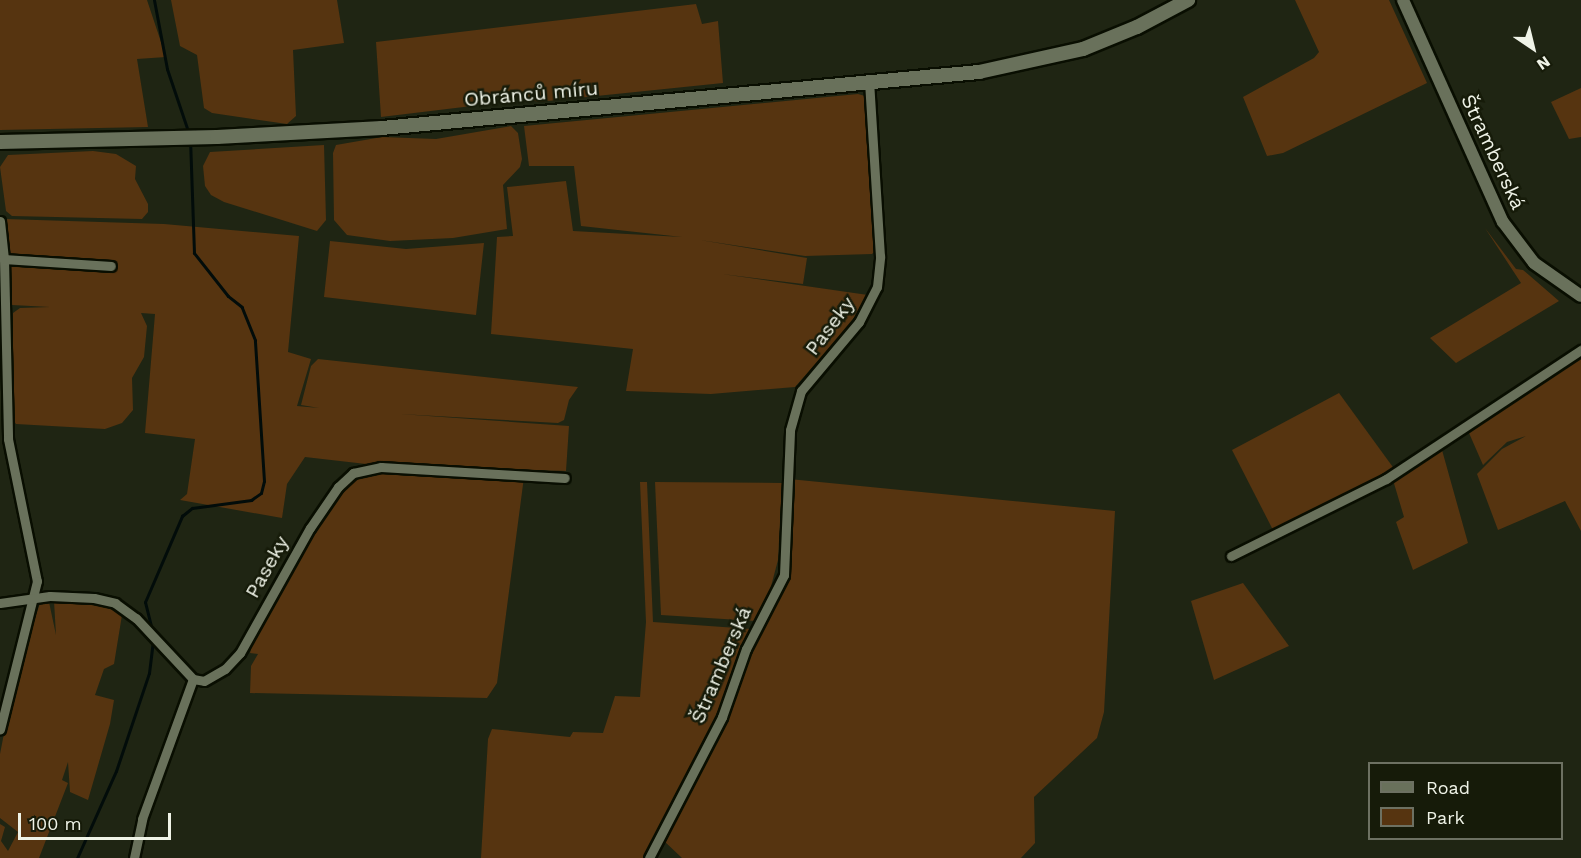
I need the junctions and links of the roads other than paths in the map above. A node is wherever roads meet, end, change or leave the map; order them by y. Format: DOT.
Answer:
graph roads {
  1 [pos="1188,0"];
  2 [pos="1403,0"];
  3 [pos="869,83"];
  4 [pos="0,142"];
  5 [pos="0,222"];
  6 [pos="4,260"];
  7 [pos="111,266"];
  8 [pos="1581,296"];
  9 [pos="1581,350"];
  10 [pos="786,476"];
  11 [pos="566,478"];
  12 [pos="1231,556"];
  13 [pos="33,598"];
  14 [pos="0,603"];
  15 [pos="193,680"];
  16 [pos="0,729"];
  17 [pos="134,858"];
  18 [pos="649,858"];
  1 -- 3 [label="main road, Obránců míru"];
  2 -- 8 [label="street, Štramberská"];
  3 -- 4 [label="main road, Obránců míru"];
  3 -- 10 [label="street, Paseky"];
  5 -- 6 [label="street"];
  6 -- 7 [label="street"];
  6 -- 13 [label="street"];
  9 -- 12 [label="street"];
  10 -- 18 [label="street, Štramberská"];
  11 -- 15 [label="street, Paseky"];
  13 -- 14 [label="street"];
  13 -- 15 [label="street"];
  13 -- 16 [label="street"];
  15 -- 17 [label="street"];
}
